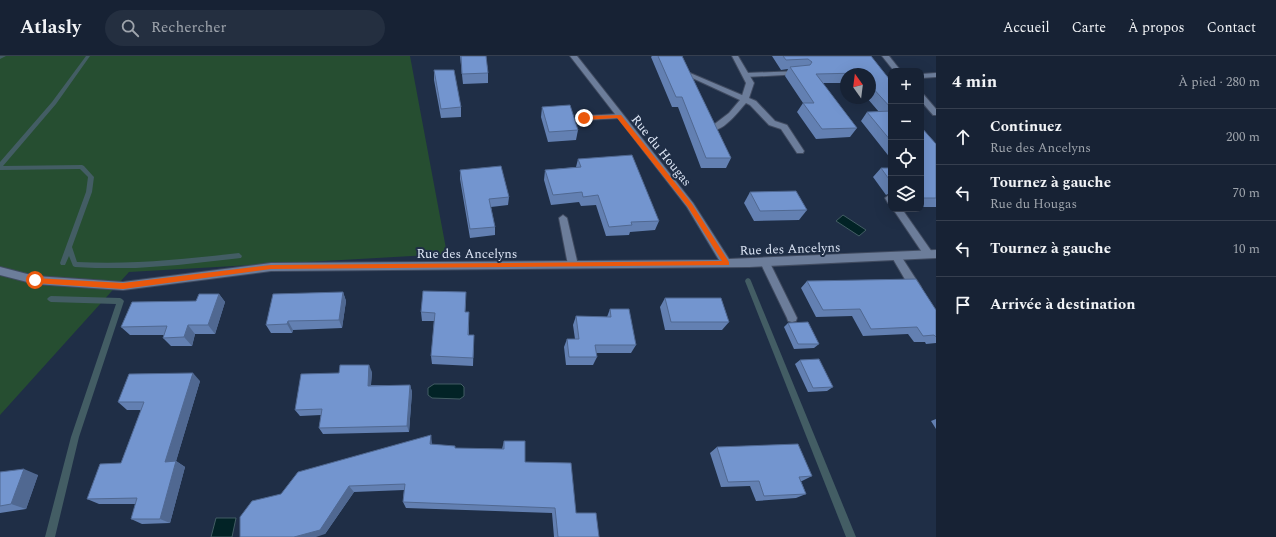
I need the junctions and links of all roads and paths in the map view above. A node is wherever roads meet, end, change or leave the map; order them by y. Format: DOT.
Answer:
graph roads {
  1 [pos="573,56"];
  2 [pos="735,56"];
  3 [pos="885,56"];
  4 [pos="895,68"];
  5 [pos="803,72"];
  6 [pos="690,75"];
  7 [pos="746,75"];
  8 [pos="936,75"];
  9 [pos="924,76"];
  10 [pos="745,99"];
  11 [pos="924,100"];
  12 [pos="936,114"];
  13 [pos="619,116"];
  14 [pos="584,118"];
  15 [pos="715,128"];
  16 [pos="800,151"];
  17 [pos="899,212"];
  18 [pos="563,218"];
  19 [pos="933,254"];
  20 [pos="896,256"];
  21 [pos="765,262"];
  22 [pos="726,264"];
  23 [pos="573,265"];
  24 [pos="0,271"];
  25 [pos="924,300"];
  26 [pos="792,318"];
  1 -- 13 [label="street, Rue du Hougas"];
  2 -- 7 [label="street"];
  3 -- 4 [label="street"];
  5 -- 7 [label="street"];
  6 -- 10 [label="street"];
  7 -- 10 [label="street"];
  8 -- 9 [label="street"];
  10 -- 15 [label="street"];
  10 -- 16 [label="street"];
  11 -- 12 [label="street"];
  13 -- 14 [label="street"];
  13 -- 22 [label="street, Rue du Hougas"];
  17 -- 19 [label="street"];
  18 -- 23 [label="street"];
  19 -- 20 [label="street, Rue des Ancelyns"];
  20 -- 21 [label="street, Rue des Ancelyns"];
  20 -- 25 [label="street"];
  21 -- 22 [label="street, Rue des Ancelyns"];
  21 -- 26 [label="street"];
  22 -- 23 [label="street, Rue des Ancelyns"];
  23 -- 24 [label="street, Rue des Ancelyns"];
}
